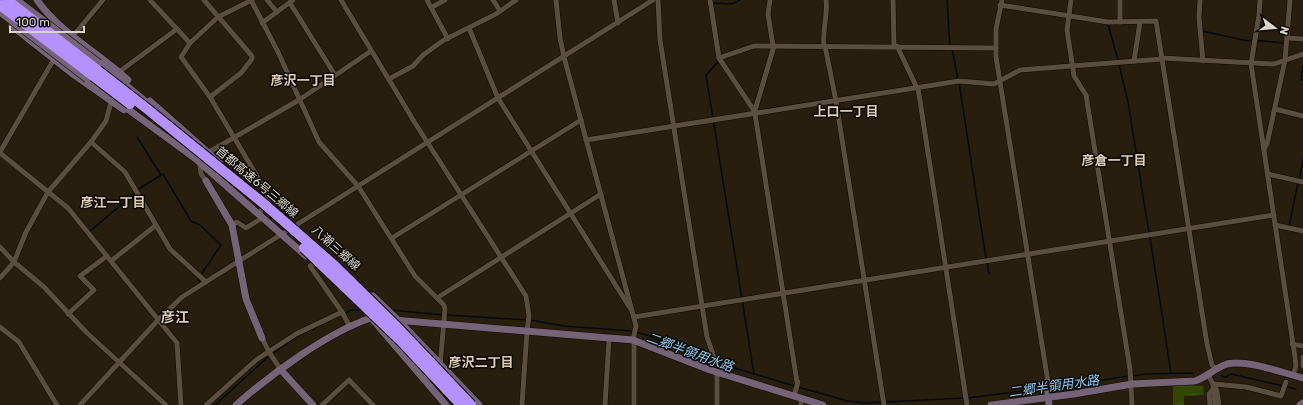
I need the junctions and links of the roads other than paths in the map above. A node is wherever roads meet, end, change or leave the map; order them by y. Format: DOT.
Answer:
graph roads {
  1 [pos="7,0"];
  2 [pos="17,0"];
  3 [pos="37,0"];
  4 [pos="103,0"];
  5 [pos="204,0"];
  6 [pos="252,0"];
  7 [pos="267,0"];
  8 [pos="340,0"];
  9 [pos="427,0"];
  10 [pos="445,0"];
  11 [pos="493,0"];
  12 [pos="516,0"];
  13 [pos="556,0"];
  14 [pos="614,0"];
  15 [pos="653,0"];
  16 [pos="658,0"];
  17 [pos="710,0"];
  18 [pos="770,0"];
  19 [pos="826,0"];
  20 [pos="893,0"];
  21 [pos="1071,0"];
  22 [pos="1120,0"];
  23 [pos="1200,0"];
  24 [pos="1260,0"];
  25 [pos="1290,0"];
  26 [pos="153,1"];
  27 [pos="291,1"];
  28 [pos="1001,3"];
  29 [pos="0,5"];
  30 [pos="432,7"];
  31 [pos="500,11"];
  32 [pos="0,12"];
  33 [pos="277,12"];
  34 [pos="0,16"];
  35 [pos="1069,16"];
  36 [pos="218,17"];
  37 [pos="618,22"];
  38 [pos="1120,22"];
  39 [pos="1140,22"];
  40 [pos="262,23"];
  41 [pos="469,28"];
  42 [pos="177,29"];
  43 [pos="73,36"];
  44 [pos="1288,38"];
  45 [pos="448,39"];
  46 [pos="1303,39"];
  47 [pos="190,43"];
  48 [pos="774,46"];
  49 [pos="825,46"];
  50 [pos="896,46"];
  51 [pos="996,48"];
  52 [pos="371,51"];
  53 [pos="1303,54"];
  54 [pos="564,57"];
  55 [pos="719,58"];
  56 [pos="1162,58"];
  57 [pos="54,59"];
  58 [pos="1202,60"];
  59 [pos="1285,60"];
  60 [pos="1134,61"];
  61 [pos="1251,64"];
  62 [pos="1072,66"];
  63 [pos="119,72"];
  64 [pos="335,75"];
  65 [pos="389,80"];
  66 [pos="1000,81"];
  67 [pos="918,88"];
  68 [pos="210,96"];
  69 [pos="498,98"];
  70 [pos="299,100"];
  71 [pos="836,101"];
  72 [pos="111,102"];
  73 [pos="1275,109"];
  74 [pos="755,113"];
  75 [pos="1303,116"];
  76 [pos="581,120"];
  77 [pos="674,126"];
  78 [pos="234,137"];
  79 [pos="586,140"];
  80 [pos="91,142"];
  81 [pos="428,142"];
  82 [pos="1264,149"];
  83 [pos="531,151"];
  84 [pos="209,152"];
  85 [pos="0,153"];
  86 [pos="222,165"];
  87 [pos="200,166"];
  88 [pos="208,171"];
  89 [pos="1268,174"];
  90 [pos="206,181"];
  91 [pos="1303,182"];
  92 [pos="358,186"];
  93 [pos="48,192"];
  94 [pos="601,194"];
  95 [pos="462,195"];
  96 [pos="268,202"];
  97 [pos="571,214"];
  98 [pos="1274,215"];
  99 [pos="261,217"];
  100 [pos="232,225"];
  101 [pos="1275,225"];
  102 [pos="155,226"];
  103 [pos="295,226"];
  104 [pos="1190,229"];
  105 [pos="1303,231"];
  106 [pos="282,234"];
  107 [pos="392,238"];
  108 [pos="1109,241"];
  109 [pos="0,247"];
  110 [pos="324,251"];
  111 [pos="1027,254"];
  112 [pos="107,256"];
  113 [pos="502,258"];
  114 [pos="14,262"];
  115 [pos="111,262"];
  116 [pos="239,262"];
  117 [pos="314,263"];
  118 [pos="946,267"];
  119 [pos="0,278"];
  120 [pos="864,280"];
  121 [pos="206,282"];
  122 [pos="782,293"];
  123 [pos="437,298"];
  124 [pos="702,306"];
  125 [pos="342,312"];
  126 [pos="68,314"];
  127 [pos="633,316"];
  128 [pos="159,318"];
  129 [pos="372,318"];
  130 [pos="398,320"];
  131 [pos="444,323"];
  132 [pos="348,324"];
  133 [pos="0,327"];
  134 [pos="527,331"];
  135 [pos="262,338"];
  136 [pos="609,339"];
  137 [pos="633,340"];
  138 [pos="402,342"];
  139 [pos="1292,344"];
  140 [pos="1303,346"];
  141 [pos="269,352"];
  142 [pos="1303,357"];
  143 [pos="119,362"];
  144 [pos="440,365"];
  145 [pos="1303,366"];
  146 [pos="1216,369"];
  147 [pos="281,370"];
  148 [pos="710,370"];
  149 [pos="717,372"];
  150 [pos="1208,375"];
  151 [pos="1293,375"];
  152 [pos="1303,378"];
  153 [pos="1047,382"];
  154 [pos="1286,382"];
  155 [pos="1132,384"];
  156 [pos="460,385"];
  157 [pos="1213,387"];
  158 [pos="440,398"];
  159 [pos="799,400"];
  160 [pos="1049,401"];
  161 [pos="1303,403"];
  162 [pos="57,405"];
  163 [pos="80,405"];
  164 [pos="166,405"];
  165 [pos="181,405"];
  166 [pos="206,405"];
  167 [pos="236,405"];
  168 [pos="313,405"];
  169 [pos="322,405"];
  170 [pos="373,405"];
  171 [pos="446,405"];
  172 [pos="454,405"];
  173 [pos="460,405"];
  174 [pos="471,405"];
  175 [pos="479,405"];
  176 [pos="522,405"];
  177 [pos="605,405"];
  178 [pos="634,405"];
  179 [pos="718,405"];
  180 [pos="824,405"];
  181 [pos="884,405"];
  182 [pos="967,405"];
  183 [pos="991,405"];
  184 [pos="1132,405"];
  185 [pos="1210,405"];
  186 [pos="1215,405"];
  187 [pos="1219,405"];
  188 [pos="1300,405"];
  1 -- 174 [label="highway, 首都高速6号三郷線, bridge"];
  2 -- 86 [label="main road, 八潮三郷線, bridge"];
  3 -- 43 [label="main road"];
  4 -- 43 [label="street"];
  5 -- 36 [label="street"];
  6 -- 36 [label="street"];
  6 -- 40 [label="street"];
  7 -- 33 [label="street"];
  8 -- 52 [label="street"];
  9 -- 30 [label="street"];
  10 -- 30 [label="street"];
  11 -- 31 [label="street"];
  12 -- 31 [label="street"];
  13 -- 54 [label="street"];
  14 -- 37 [label="street"];
  15 -- 37 [label="street"];
  16 -- 77 [label="street"];
  17 -- 55 [label="street"];
  18 -- 48 [label="street"];
  19 -- 49 [label="street"];
  20 -- 50 [label="street"];
  21 -- 35 [label="street"];
  22 -- 38 [label="street"];
  23 -- 58 [label="street"];
  24 -- 61 [label="street"];
  25 -- 44 [label="street"];
  26 -- 42 [label="street"];
  27 -- 33 [label="street"];
  27 -- 64 [label="street"];
  28 -- 35 [label="street"];
  28 -- 51 [label="street"];
  29 -- 138 [label="highway, 首都高速6号三郷線, bridge"];
  30 -- 45 [label="street"];
  31 -- 41 [label="street"];
  32 -- 88 [label="main road, bridge"];
  33 -- 40 [label="street"];
  34 -- 57 [label="main road"];
  35 -- 38 [label="street"];
  35 -- 62 [label="street"];
  36 -- 47 [label="street"];
  36 -- 68 [label="street"];
  37 -- 54 [label="street"];
  38 -- 39 [label="street"];
  39 -- 56 [label="street"];
  39 -- 60 [label="street"];
  40 -- 70 [label="street"];
  41 -- 45 [label="street"];
  41 -- 69 [label="street"];
  42 -- 47 [label="street"];
  42 -- 63 [label="street"];
  43 -- 57 [label="main road"];
  43 -- 63 [label="main road"];
  44 -- 46 [label="street"];
  44 -- 59 [label="street"];
  45 -- 65 [label="street"];
  47 -- 68 [label="street"];
  48 -- 49 [label="street"];
  48 -- 55 [label="street"];
  48 -- 74 [label="street"];
  49 -- 50 [label="street"];
  49 -- 71 [label="street"];
  50 -- 51 [label="street"];
  50 -- 67 [label="street"];
  51 -- 66 [label="street"];
  52 -- 64 [label="street"];
  52 -- 65 [label="street"];
  53 -- 59 [label="street"];
  54 -- 69 [label="street"];
  54 -- 76 [label="street"];
  55 -- 74 [label="street"];
  56 -- 58 [label="street"];
  56 -- 60 [label="street"];
  56 -- 104 [label="street"];
  57 -- 72 [label="main road"];
  57 -- 85 [label="street"];
  58 -- 61 [label="street"];
  59 -- 61 [label="street"];
  59 -- 73 [label="street"];
  60 -- 62 [label="street"];
  61 -- 82 [label="street"];
  62 -- 66 [label="street"];
  62 -- 108 [label="street"];
  63 -- 84 [label="main road"];
  64 -- 70 [label="street"];
  65 -- 81 [label="street"];
  66 -- 67 [label="street"];
  66 -- 111 [label="street"];
  67 -- 71 [label="street"];
  67 -- 118 [label="street"];
  68 -- 78 [label="street"];
  69 -- 81 [label="street"];
  69 -- 83 [label="street"];
  70 -- 78 [label="street"];
  70 -- 92 [label="street"];
  71 -- 74 [label="street"];
  71 -- 120 [label="street"];
  72 -- 80 [label="street"];
  72 -- 87 [label="main road"];
  73 -- 75 [label="street"];
  73 -- 82 [label="street"];
  74 -- 77 [label="street"];
  74 -- 122 [label="street"];
  76 -- 79 [label="street"];
  76 -- 83 [label="street"];
  77 -- 79 [label="street"];
  77 -- 124 [label="street"];
  78 -- 84 [label="street"];
  78 -- 96 [label="street"];
  79 -- 94 [label="street"];
  80 -- 93 [label="street"];
  80 -- 102 [label="street"];
  81 -- 92 [label="street"];
  81 -- 95 [label="street"];
  82 -- 89 [label="street"];
  83 -- 95 [label="street"];
  83 -- 97 [label="street"];
  84 -- 86 [label="main road"];
  85 -- 93 [label="street"];
  86 -- 96 [label="main road, 八潮三郷線"];
  87 -- 88 [label="main road"];
  87 -- 90 [label="street"];
  88 -- 99 [label="main road"];
  89 -- 91 [label="street"];
  89 -- 98 [label="street"];
  90 -- 100 [label="main road"];
  92 -- 103 [label="street"];
  92 -- 107 [label="street"];
  93 -- 112 [label="street"];
  93 -- 114 [label="street"];
  94 -- 97 [label="street"];
  94 -- 127 [label="street"];
  95 -- 107 [label="street"];
  95 -- 113 [label="street"];
  96 -- 99 [label="street"];
  96 -- 103 [label="main road, 八潮三郷線"];
  97 -- 113 [label="street"];
  97 -- 127 [label="street"];
  98 -- 101 [label="street"];
  98 -- 104 [label="street"];
  99 -- 100 [label="street"];
  99 -- 106 [label="main road"];
  100 -- 116 [label="main road"];
  101 -- 105 [label="street"];
  101 -- 139 [label="street"];
  102 -- 115 [label="street"];
  102 -- 121 [label="street"];
  103 -- 106 [label="street"];
  103 -- 110 [label="main road, 八潮三郷線"];
  104 -- 108 [label="street"];
  104 -- 146 [label="street"];
  106 -- 116 [label="street"];
  106 -- 117 [label="main road"];
  107 -- 123 [label="street"];
  108 -- 111 [label="street"];
  108 -- 155 [label="street"];
  109 -- 114 [label="street"];
  110 -- 117 [label="street"];
  110 -- 130 [label="main road, 八潮三郷線"];
  111 -- 118 [label="street"];
  111 -- 153 [label="street"];
  112 -- 115 [label="street"];
  112 -- 126 [label="street"];
  113 -- 123 [label="street"];
  113 -- 134 [label="street"];
  114 -- 119 [label="street"];
  114 -- 126 [label="street"];
  115 -- 128 [label="street"];
  116 -- 121 [label="street"];
  116 -- 135 [label="main road"];
  117 -- 125 [label="street"];
  117 -- 129 [label="main road"];
  118 -- 120 [label="street"];
  118 -- 182 [label="street"];
  120 -- 122 [label="street"];
  120 -- 181 [label="street"];
  121 -- 128 [label="street"];
  122 -- 124 [label="street"];
  122 -- 159 [label="street"];
  123 -- 131 [label="street"];
  124 -- 127 [label="street"];
  124 -- 148 [label="street"];
  125 -- 132 [label="street"];
  125 -- 141 [label="street"];
  126 -- 143 [label="street"];
  127 -- 137 [label="street"];
  128 -- 143 [label="street"];
  128 -- 165 [label="street"];
  129 -- 130 [label="main road"];
  129 -- 132 [label="main road"];
  129 -- 158 [label="main road"];
  130 -- 131 [label="main road"];
  130 -- 144 [label="main road, 八潮三郷線"];
  131 -- 134 [label="main road"];
  131 -- 144 [label="street"];
  132 -- 147 [label="main road"];
  133 -- 162 [label="street"];
  134 -- 136 [label="main road"];
  134 -- 176 [label="street"];
  135 -- 141 [label="street"];
  136 -- 137 [label="main road"];
  136 -- 177 [label="street"];
  137 -- 148 [label="main road"];
  137 -- 178 [label="street"];
  138 -- 172 [label="highway, bridge"];
  138 -- 173 [label="highway, 首都高速6号三郷線, bridge"];
  139 -- 140 [label="street"];
  139 -- 151 [label="street"];
  141 -- 147 [label="street"];
  141 -- 166 [label="street"];
  142 -- 145 [label="street"];
  143 -- 163 [label="street"];
  143 -- 164 [label="street"];
  144 -- 156 [label="main road, 八潮三郷線"];
  144 -- 158 [label="street"];
  146 -- 150 [label="main road"];
  146 -- 151 [label="main road"];
  147 -- 167 [label="main road"];
  147 -- 168 [label="main road"];
  148 -- 149 [label="main road"];
  149 -- 159 [label="main road"];
  149 -- 179 [label="street"];
  150 -- 155 [label="main road"];
  150 -- 157 [label="street"];
  151 -- 152 [label="main road"];
  153 -- 160 [label="main road"];
  154 -- 157 [label="street"];
  155 -- 160 [label="main road"];
  155 -- 184 [label="street"];
  156 -- 173 [label="main road"];
  156 -- 175 [label="main road, 八潮三郷線"];
  157 -- 185 [label="street"];
  157 -- 186 [label="street"];
  157 -- 187 [label="street"];
  158 -- 171 [label="main road"];
  159 -- 180 [label="main road"];
  160 -- 183 [label="main road"];
  161 -- 188 [label="main road"];
  169 -- 170 [label="street"];
}
